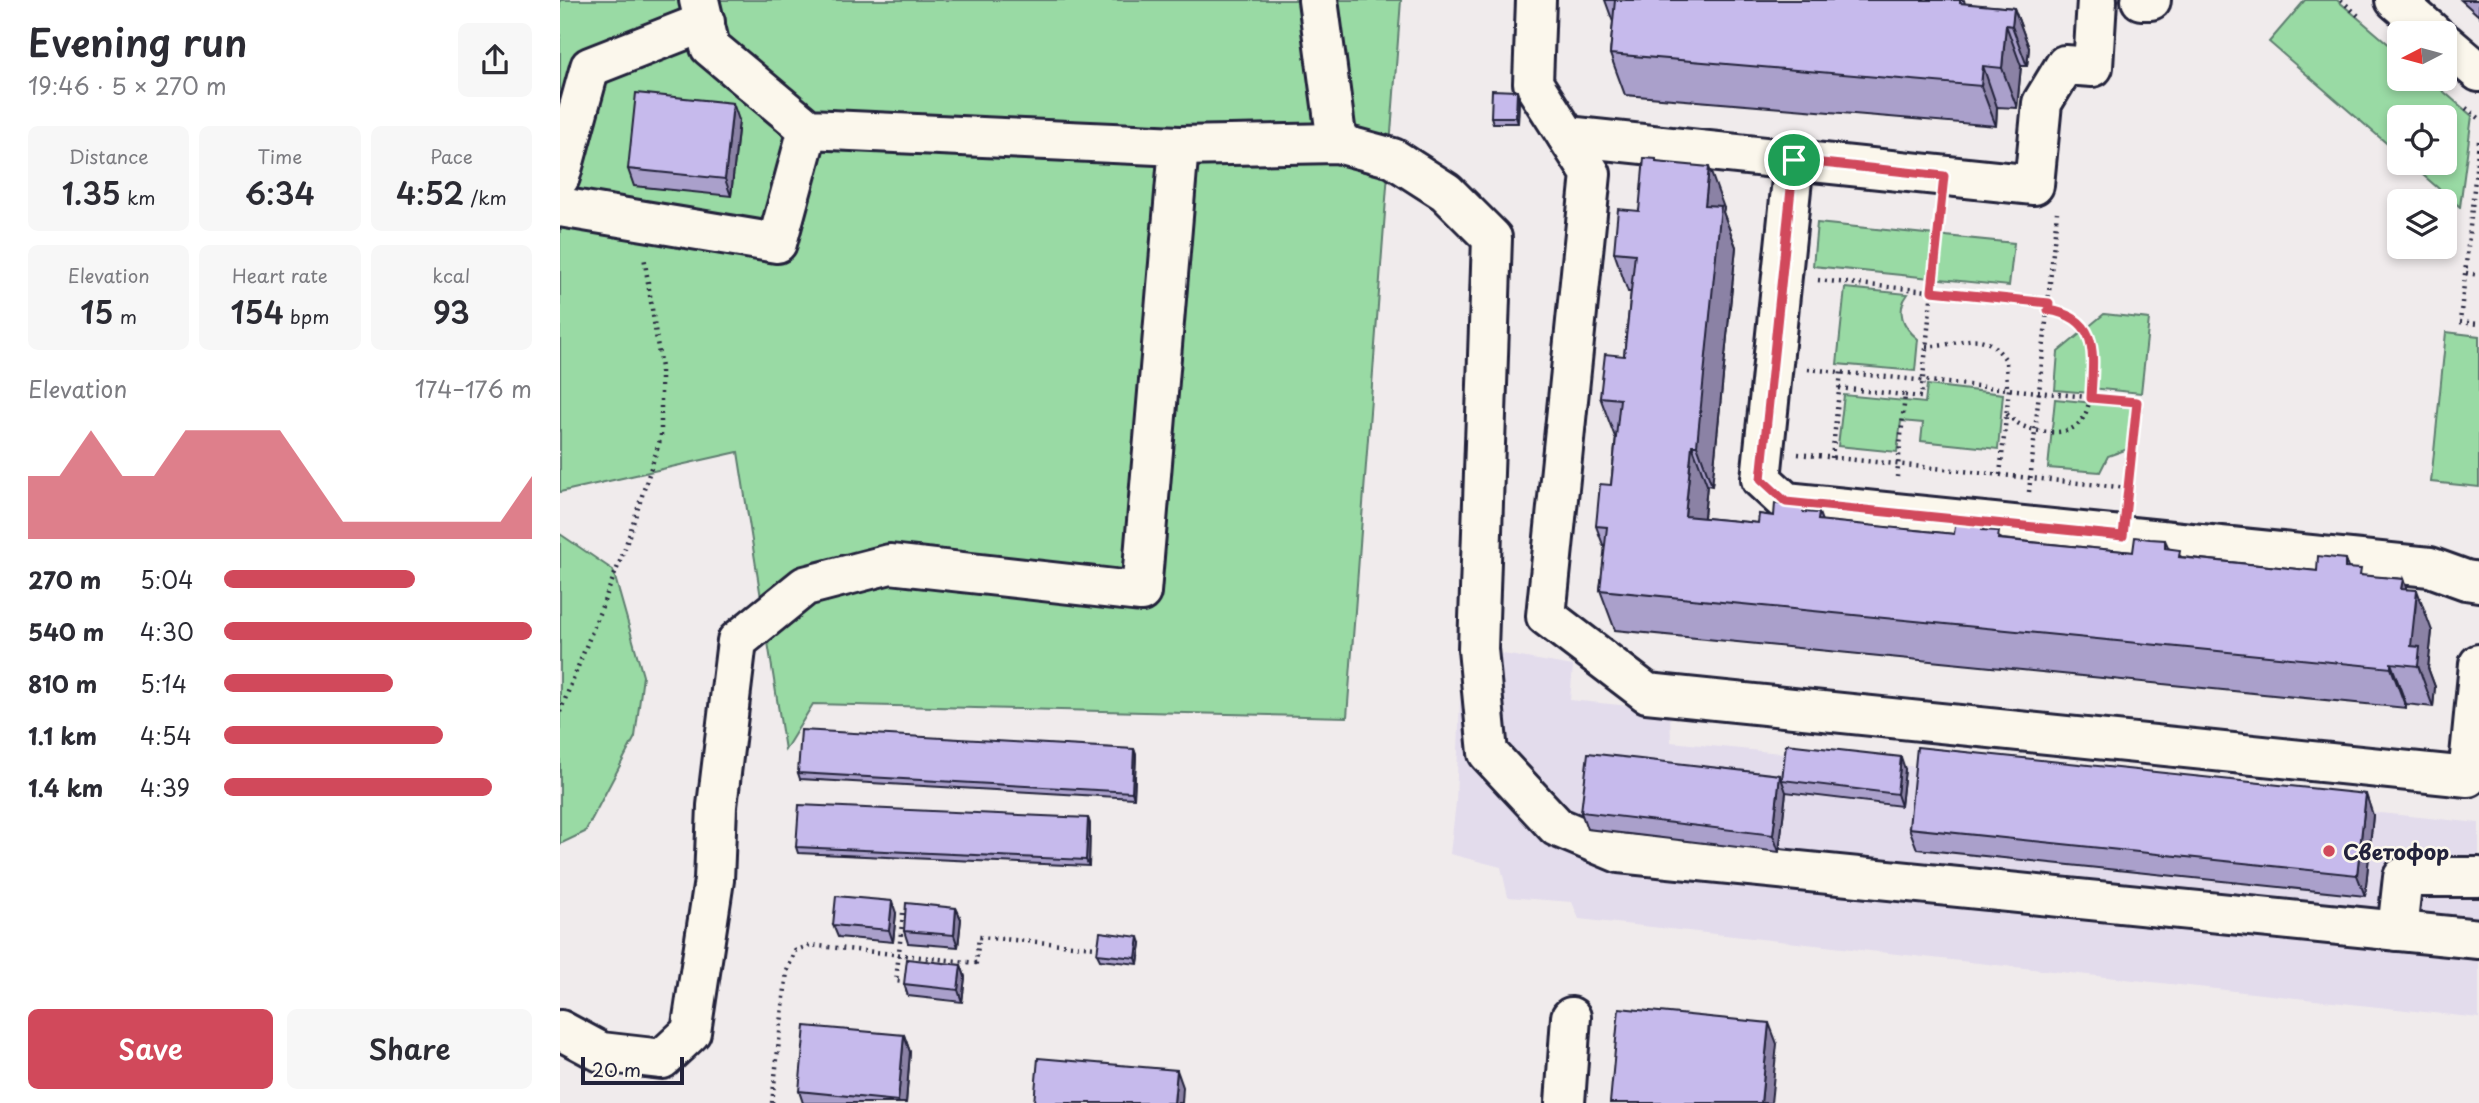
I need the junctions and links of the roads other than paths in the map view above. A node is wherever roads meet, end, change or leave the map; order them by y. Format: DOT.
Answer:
graph roads {
  1 [pos="1318,0"];
  2 [pos="1536,0"];
  3 [pos="2097,0"];
  4 [pos="2141,0"];
  5 [pos="2151,0"];
  6 [pos="2395,0"];
  7 [pos="702,11"];
  8 [pos="2419,21"];
  9 [pos="2457,53"];
  10 [pos="2479,72"];
  11 [pos="808,129"];
  12 [pos="1567,136"];
  13 [pos="1337,143"];
  14 [pos="1179,146"];
  15 [pos="1794,160"];
  16 [pos="560,177"];
  17 [pos="560,207"];
  18 [pos="2479,582"];
  19 [pos="2479,664"];
  20 [pos="2479,877"];
  21 [pos="2397,931"];
  22 [pos="2479,939"];
  23 [pos="1571,1017"];
  24 [pos="560,1030"];
  25 [pos="1565,1103"];
  1 -- 13 [label="street"];
  2 -- 12 [label="street"];
  3 -- 15 [label="street"];
  4 -- 5 [label="street"];
  6 -- 8 [label="street"];
  7 -- 11 [label="street"];
  7 -- 16 [label="street"];
  9 -- 10 [label="street"];
  11 -- 14 [label="street"];
  11 -- 17 [label="street"];
  12 -- 15 [label="street"];
  12 -- 19 [label="street"];
  13 -- 14 [label="street"];
  13 -- 21 [label="street"];
  14 -- 24 [label="street"];
  15 -- 18 [label="street"];
  20 -- 21 [label="street"];
  21 -- 22 [label="street"];
  23 -- 25 [label="street"];
}
